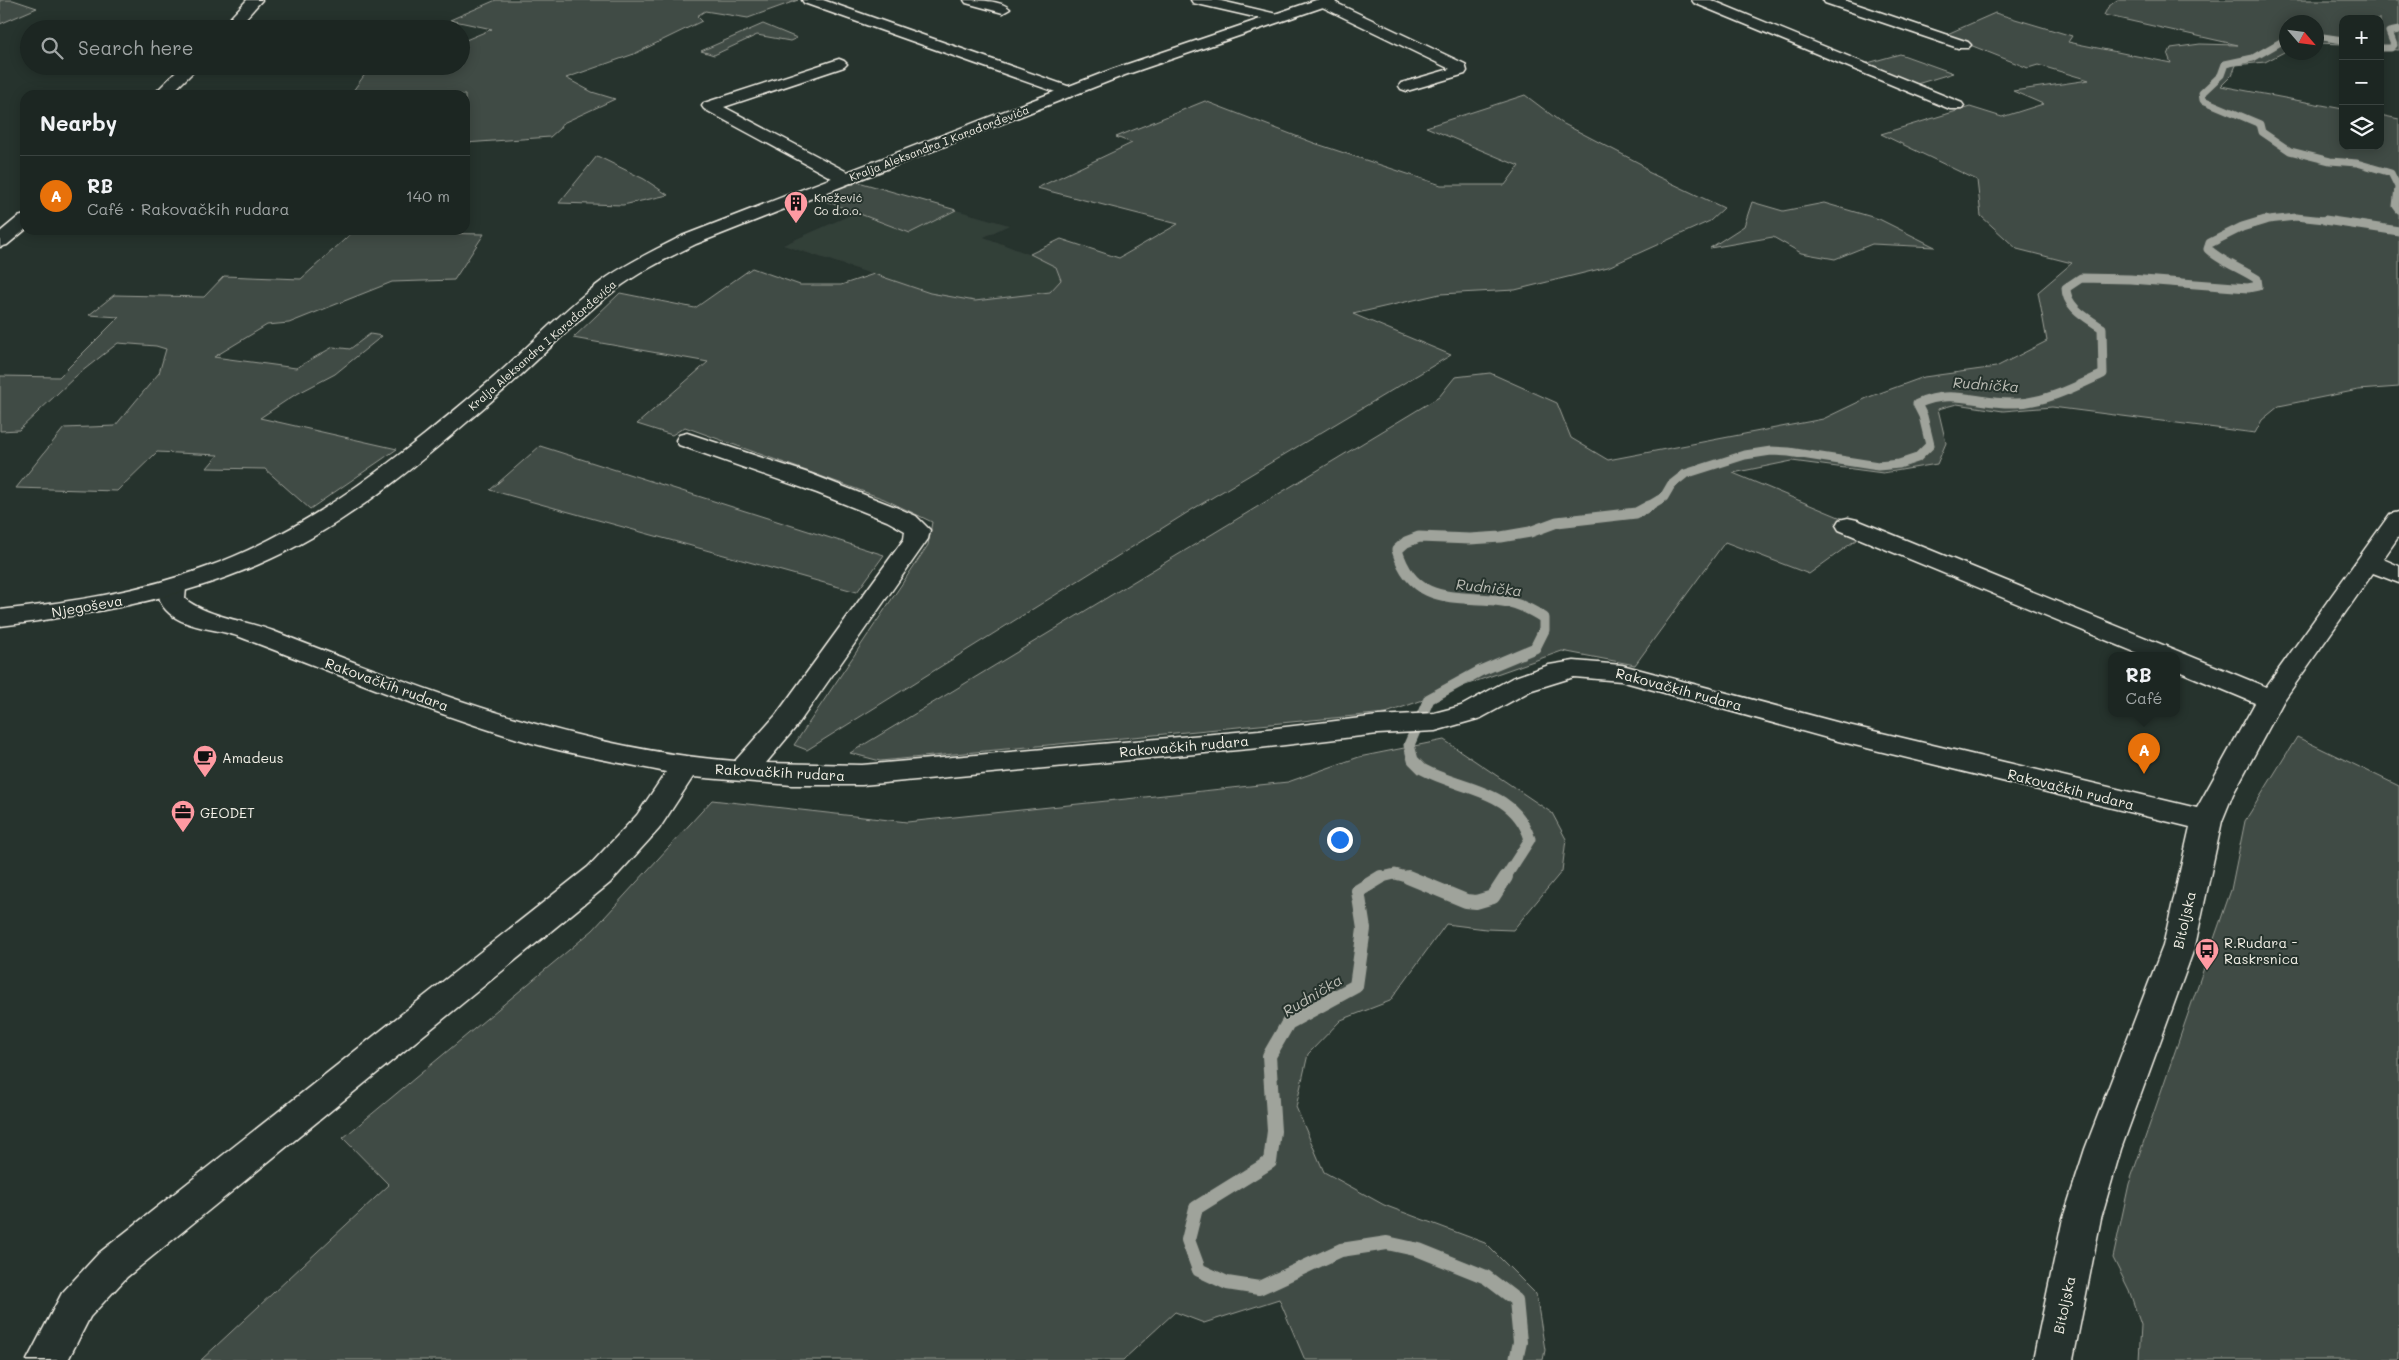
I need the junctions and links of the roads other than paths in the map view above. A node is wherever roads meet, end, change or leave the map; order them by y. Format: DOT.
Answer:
graph roads {
  1 [pos="255,0"];
  2 [pos="809,0"];
  3 [pos="971,0"];
  4 [pos="1198,0"];
  5 [pos="1699,0"];
  6 [pos="1830,0"];
  7 [pos="1326,1"];
  8 [pos="1004,9"];
  9 [pos="1276,18"];
  10 [pos="236,20"];
  11 [pos="1963,45"];
  12 [pos="839,64"];
  13 [pos="181,75"];
  14 [pos="1407,86"];
  15 [pos="165,90"];
  16 [pos="1070,92"];
  17 [pos="1956,106"];
  18 [pos="847,178"];
  19 [pos="20,225"];
  20 [pos="0,241"];
  21 [pos="687,440"];
  22 [pos="2399,518"];
  23 [pos="1848,525"];
  24 [pos="2370,562"];
  25 [pos="2399,575"];
  26 [pos="172,588"];
  27 [pos="0,618"];
  28 [pos="2158,652"];
  29 [pos="2180,662"];
  30 [pos="2271,699"];
  31 [pos="685,768"];
  32 [pos="744,770"];
  33 [pos="2207,821"];
  34 [pos="47,1360"];
  35 [pos="2053,1360"];
  1 -- 10 [label="street"];
  2 -- 16 [label="street"];
  3 -- 8 [label="street"];
  4 -- 9 [label="street"];
  5 -- 17 [label="street"];
  6 -- 11 [label="street"];
  7 -- 9 [label="street, Kralja Aleksandra I Karađorđevića"];
  7 -- 14 [label="street"];
  9 -- 16 [label="street, Kralja Aleksandra I Karađorđevića"];
  12 -- 18 [label="street"];
  13 -- 15 [label="street"];
  16 -- 18 [label="street, Kralja Aleksandra I Karađorđevića"];
  18 -- 26 [label="street, Kralja Aleksandra I Karađorđevića"];
  19 -- 20 [label="street"];
  21 -- 32 [label="street"];
  22 -- 24 [label="street, Bitoljska"];
  23 -- 28 [label="street"];
  24 -- 25 [label="street"];
  24 -- 30 [label="street, Bitoljska"];
  26 -- 27 [label="street, Njegoševa"];
  26 -- 31 [label="street, Rakovačkih rudara"];
  29 -- 30 [label="street"];
  30 -- 33 [label="street, Bitoljska"];
  31 -- 32 [label="street, Rakovačkih rudara"];
  31 -- 34 [label="street"];
  32 -- 33 [label="street, Rakovačkih rudara"];
  33 -- 35 [label="street, Bitoljska"];
}
